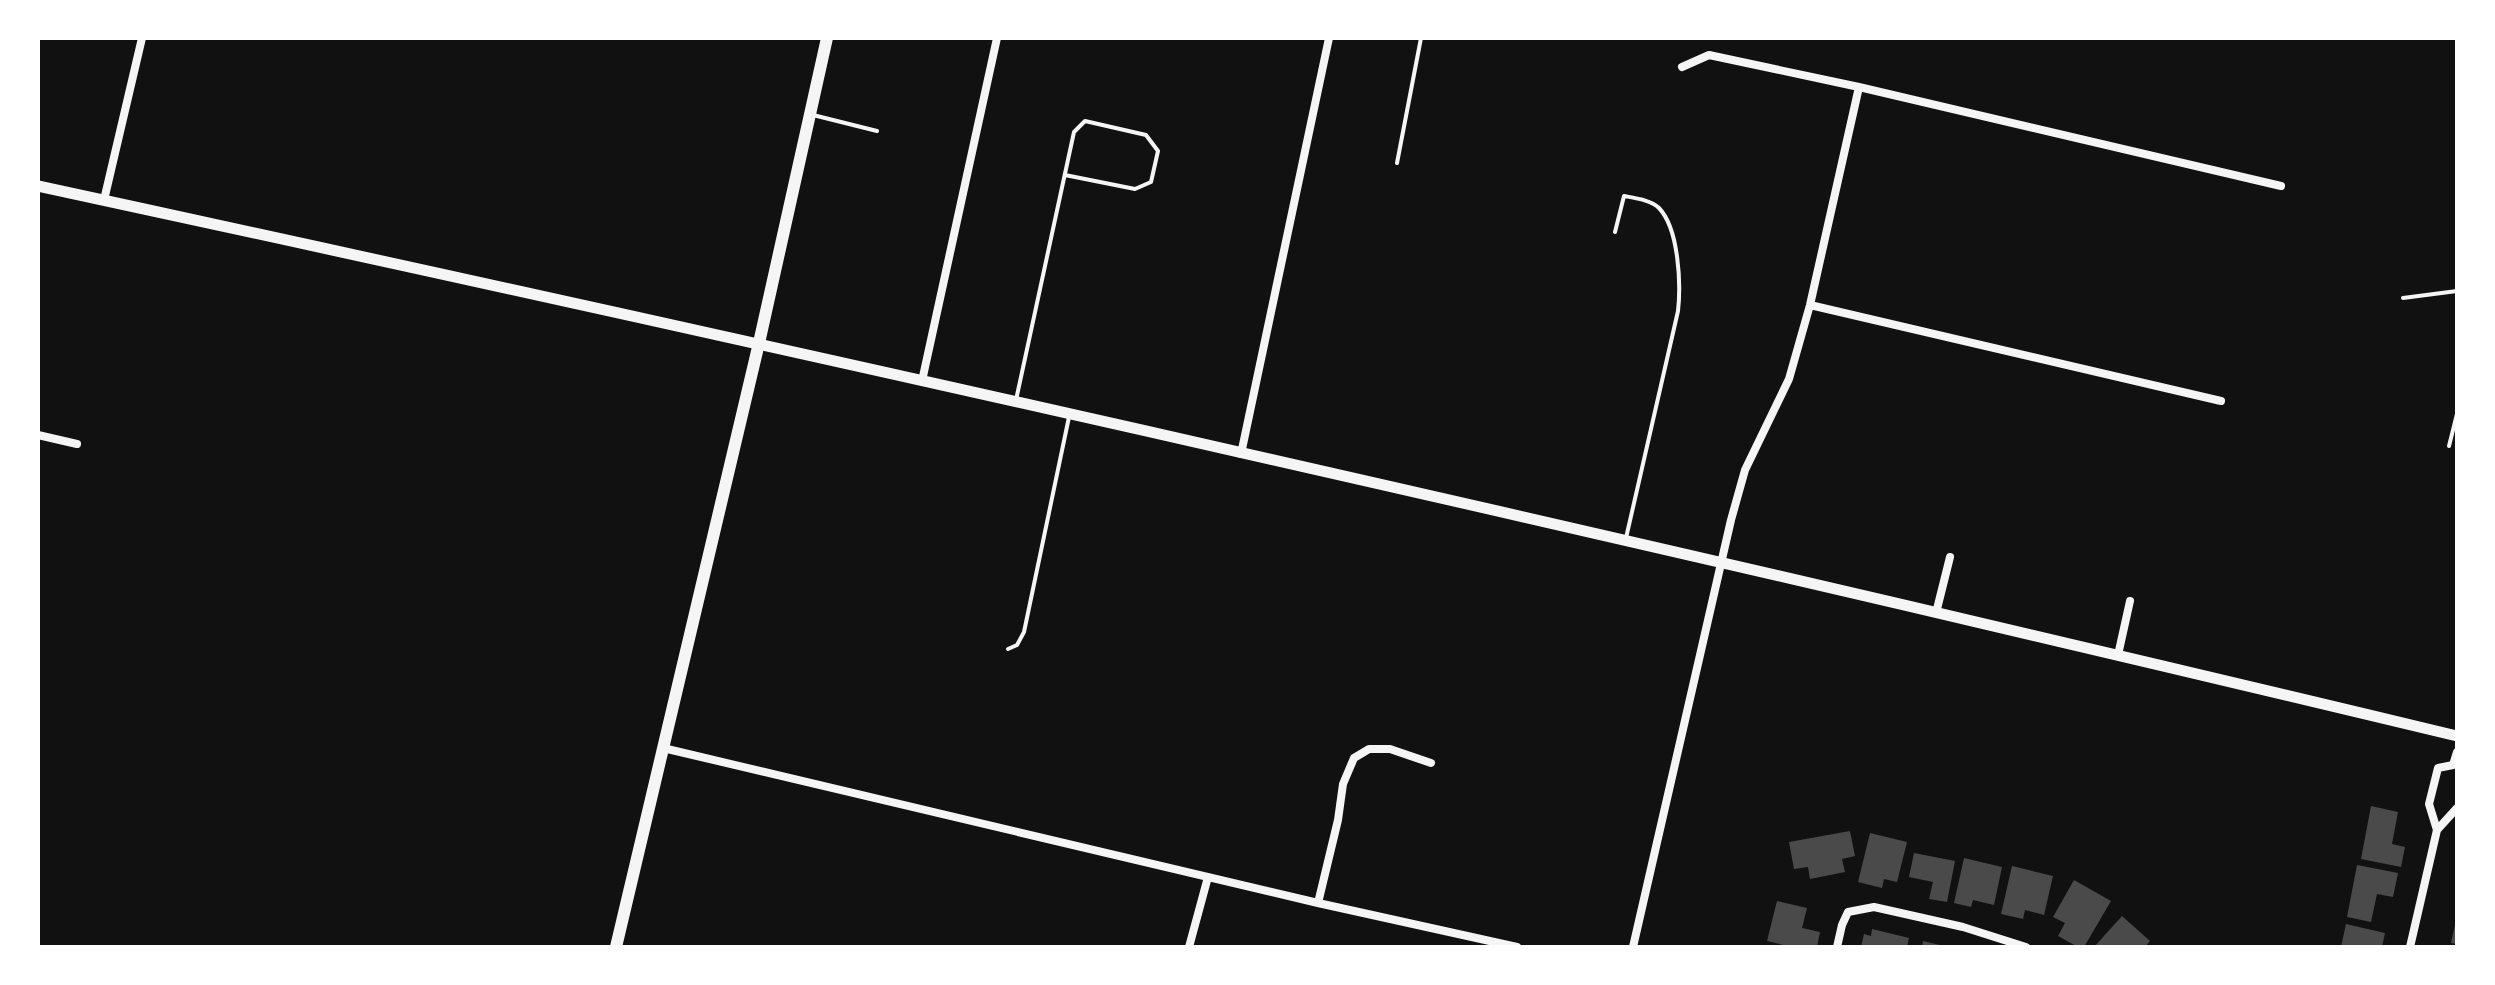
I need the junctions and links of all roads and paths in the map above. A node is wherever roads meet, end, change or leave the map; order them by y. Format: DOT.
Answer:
graph roads {
  1 [pos="142,38"];
  2 [pos="827,38"];
  3 [pos="997,38"];
  4 [pos="1329,38"];
  5 [pos="1421,38"];
  6 [pos="1682,67"];
  7 [pos="1859,87"];
  8 [pos="810,114"];
  9 [pos="877,131"];
  10 [pos="1397,163"];
  11 [pos="1065,175"];
  12 [pos="38,186"];
  13 [pos="2281,186"];
  14 [pos="104,200"];
  15 [pos="1615,232"];
  16 [pos="2457,291"];
  17 [pos="2403,298"];
  18 [pos="1810,305"];
  19 [pos="759,343"];
  20 [pos="922,381"];
  21 [pos="2221,401"];
  22 [pos="1016,403"];
  23 [pos="2457,414"];
  24 [pos="1070,415"];
  25 [pos="38,435"];
  26 [pos="77,444"];
  27 [pos="2449,446"];
  28 [pos="1241,454"];
  29 [pos="1625,541"];
  30 [pos="1950,557"];
  31 [pos="1721,564"];
  32 [pos="2130,601"];
  33 [pos="1936,613"];
  34 [pos="1008,649"];
  35 [pos="2118,655"];
  36 [pos="2457,736"];
  37 [pos="663,748"];
  38 [pos="2457,752"];
  39 [pos="1431,763"];
  40 [pos="2455,768"];
  41 [pos="2457,808"];
  42 [pos="2437,830"];
  43 [pos="1208,877"];
  44 [pos="1318,903"];
  45 [pos="616,947"];
  46 [pos="1189,947"];
  47 [pos="1517,947"];
  48 [pos="1633,947"];
  49 [pos="1837,947"];
  50 [pos="2026,947"];
  51 [pos="2410,947"];
  1 -- 14 [label="street"];
  2 -- 8 [label="main road"];
  3 -- 20 [label="street"];
  4 -- 28 [label="street"];
  5 -- 10 [label="lane"];
  6 -- 7 [label="street"];
  7 -- 13 [label="street"];
  7 -- 18 [label="street"];
  8 -- 9 [label="lane"];
  8 -- 19 [label="main road"];
  11 -- 11 [label="lane"];
  11 -- 22 [label="lane"];
  12 -- 14 [label="street"];
  14 -- 19 [label="street"];
  15 -- 29 [label="lane"];
  16 -- 17 [label="lane"];
  18 -- 21 [label="street"];
  18 -- 31 [label="street"];
  19 -- 20 [label="street"];
  19 -- 37 [label="main road"];
  20 -- 22 [label="street"];
  22 -- 24 [label="street"];
  23 -- 27 [label="lane"];
  24 -- 28 [label="street"];
  24 -- 34 [label="lane"];
  25 -- 26 [label="street"];
  28 -- 29 [label="street"];
  29 -- 31 [label="street"];
  30 -- 33 [label="street"];
  31 -- 33 [label="street"];
  31 -- 48 [label="street"];
  32 -- 35 [label="street"];
  33 -- 35 [label="street"];
  35 -- 36 [label="street"];
  37 -- 43 [label="street"];
  37 -- 45 [label="main road"];
  38 -- 40 [label="street"];
  39 -- 44 [label="street"];
  40 -- 42 [label="street"];
  41 -- 42 [label="street"];
  42 -- 51 [label="street"];
  43 -- 44 [label="street"];
  43 -- 46 [label="street"];
  44 -- 47 [label="street"];
  49 -- 50 [label="street"];
}
